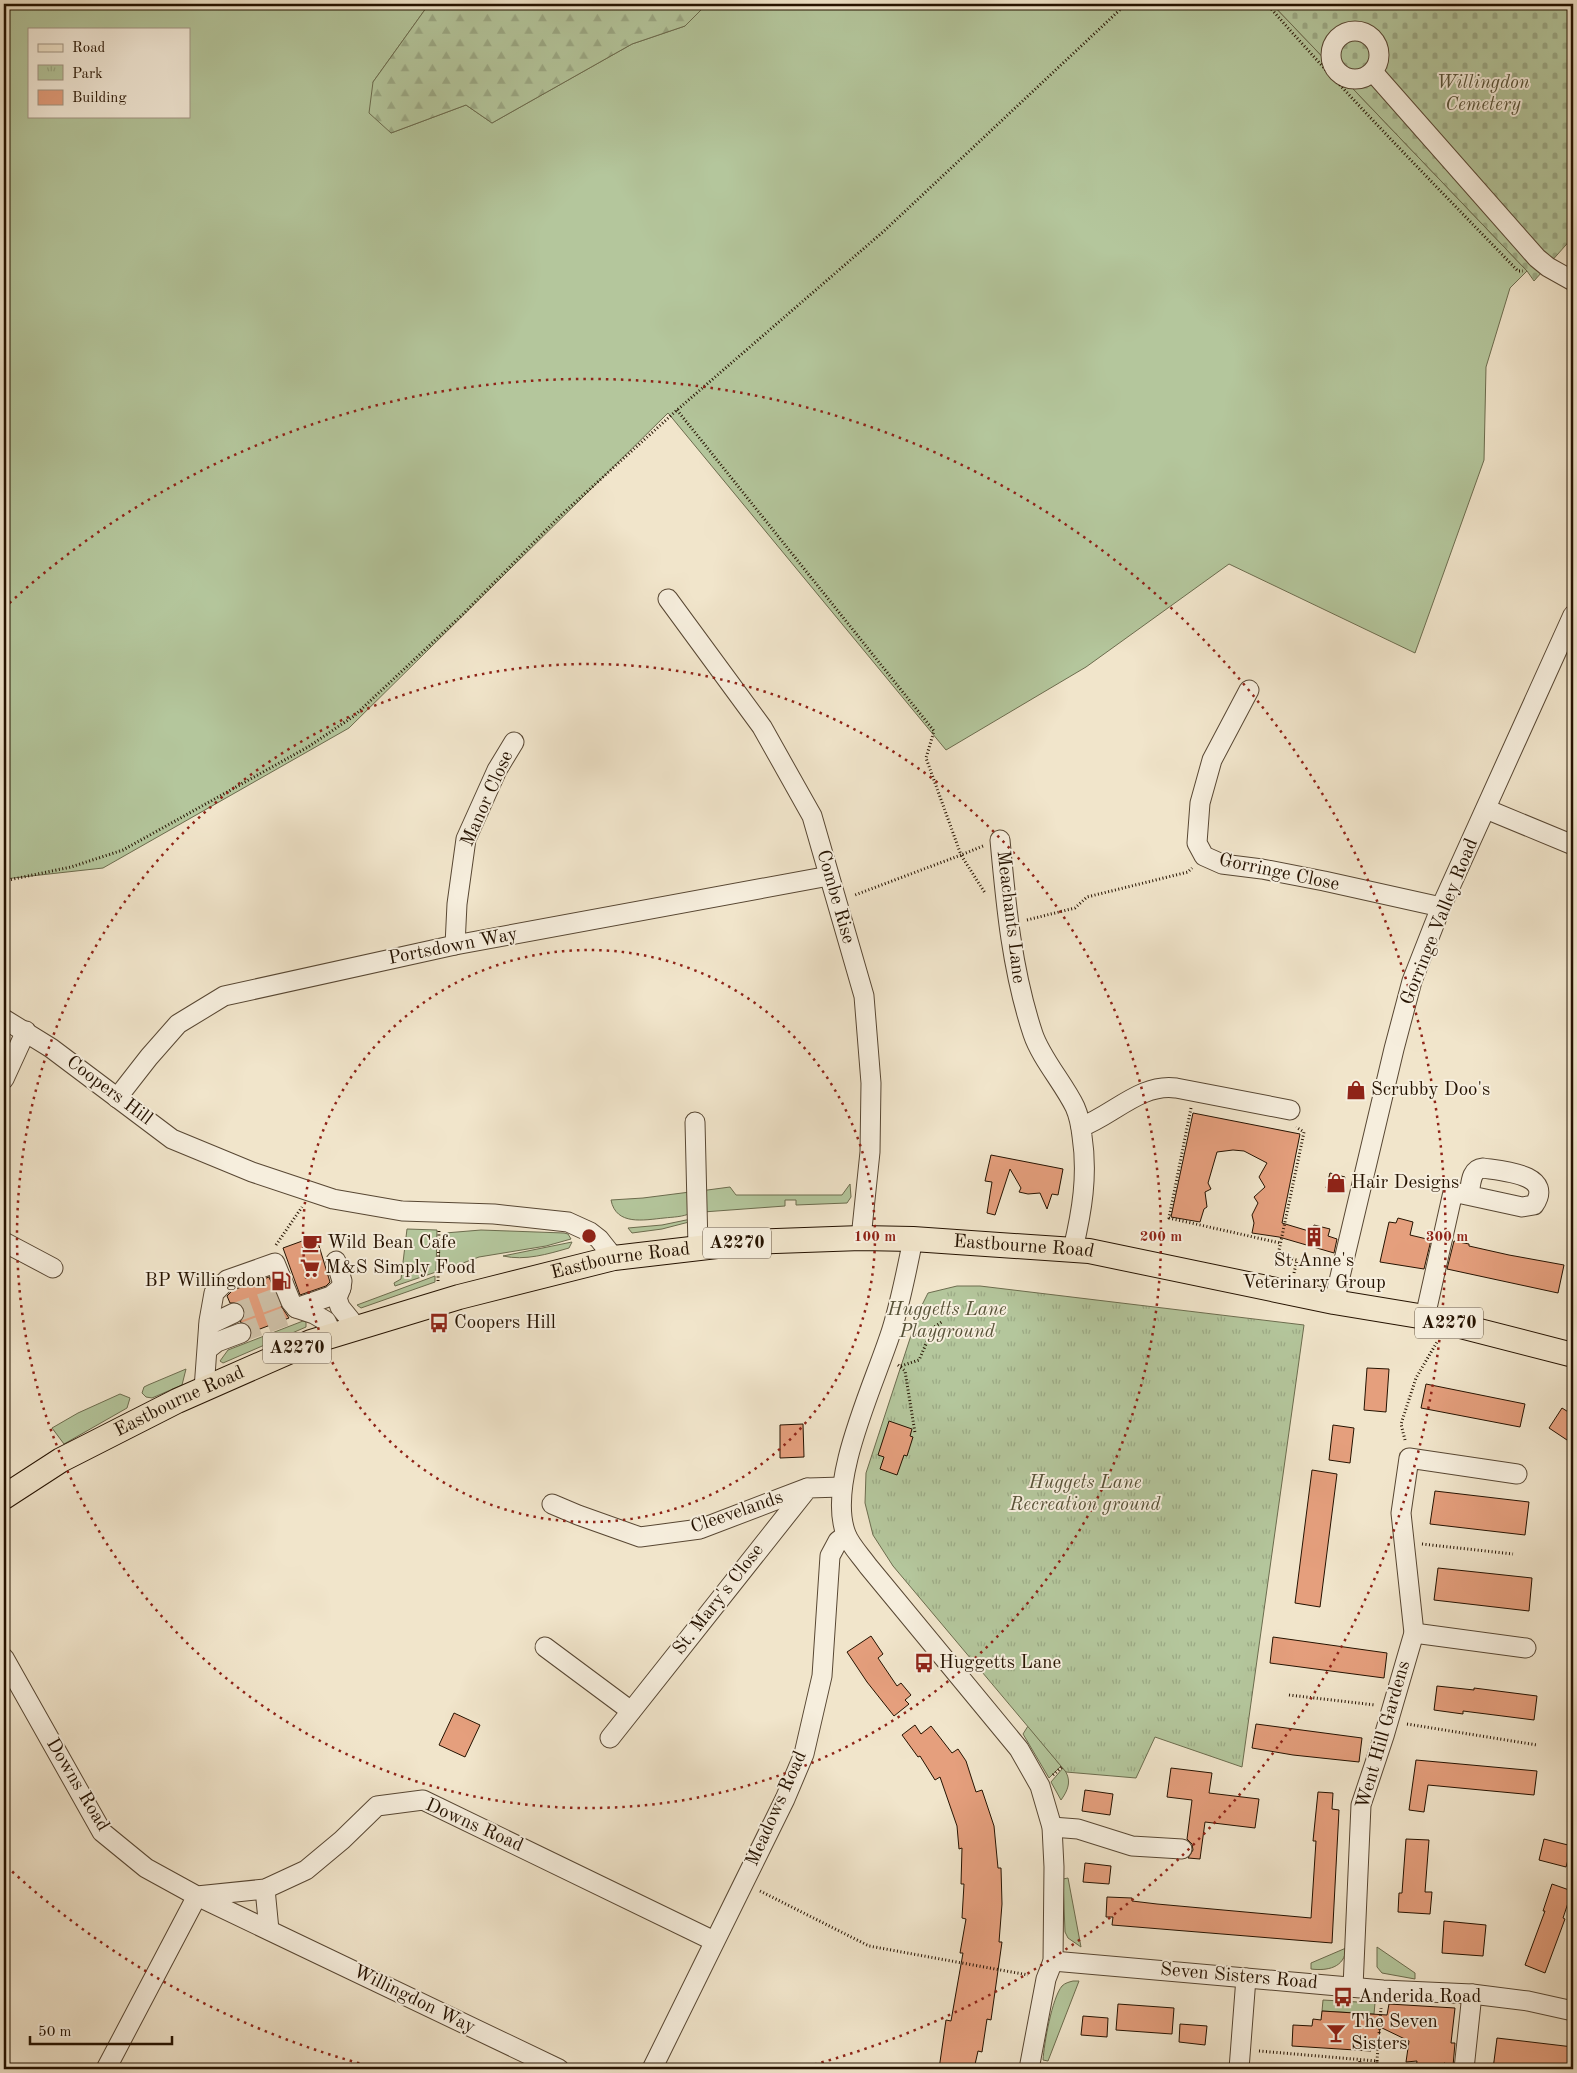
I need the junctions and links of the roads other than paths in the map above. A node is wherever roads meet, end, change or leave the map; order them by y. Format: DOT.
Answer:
graph roads {
  1 [pos="1373,72"];
  2 [pos="1560,274"];
  3 [pos="668,598"];
  4 [pos="1573,615"];
  5 [pos="1249,690"];
  6 [pos="514,742"];
  7 [pos="1486,809"];
  8 [pos="1000,840"];
  9 [pos="1573,845"];
  10 [pos="829,876"];
  11 [pos="1441,907"];
  12 [pos="455,945"];
  13 [pos="4,1019"];
  14 [pos="26,1031"];
  15 [pos="4,1079"];
  16 [pos="117,1098"];
  17 [pos="1290,1110"];
  18 [pos="695,1122"];
  19 [pos="1081,1126"];
  20 [pos="1469,1195"];
  21 [pos="861,1238"];
  22 [pos="913,1239"];
  23 [pos="4,1242"];
  24 [pos="698,1247"];
  25 [pos="1073,1249"];
  26 [pos="614,1258"];
  27 [pos="336,1261"];
  28 [pos="52,1268"];
  29 [pos="342,1288"];
  30 [pos="1334,1302"];
  31 [pos="291,1305"];
  32 [pos="234,1313"];
  33 [pos="1425,1317"];
  34 [pos="209,1325"];
  35 [pos="357,1328"];
  36 [pos="241,1332"];
  37 [pos="333,1335"];
  38 [pos="208,1349"];
  39 [pos="1570,1352"];
  40 [pos="204,1389"];
  41 [pos="1516,1474"];
  42 [pos="842,1487"];
  43 [pos="808,1488"];
  44 [pos="4,1497"];
  45 [pos="552,1504"];
  46 [pos="846,1535"];
  47 [pos="1414,1633"];
  48 [pos="545,1647"];
  49 [pos="1526,1648"];
  50 [pos="4,1658"];
  51 [pos="632,1711"];
  52 [pos="610,1738"];
  53 [pos="1052,1827"];
  54 [pos="1182,1849"];
  55 [pos="265,1888"];
  56 [pos="196,1896"];
  57 [pos="269,1930"];
  58 [pos="714,1941"];
  59 [pos="1053,1961"];
  60 [pos="1246,1978"];
  61 [pos="1353,1987"];
  62 [pos="1472,1994"];
  63 [pos="1573,2011"];
  64 [pos="106,2069"];
  65 [pos="559,2069"];
  66 [pos="652,2069"];
  67 [pos="1029,2069"];
  68 [pos="1240,2069"];
  69 [pos="1464,2069"];
  1 -- 2 [label="street"];
  3 -- 10 [label="street, Combe Rise"];
  4 -- 7 [label="street, Gorringe Valley Road"];
  5 -- 11 [label="street, Gorringe Close"];
  6 -- 12 [label="street, Manor Close"];
  7 -- 9 [label="street"];
  7 -- 11 [label="street, Gorringe Valley Road"];
  8 -- 19 [label="street, Meachants Lane"];
  10 -- 12 [label="street, Portsdown Way"];
  10 -- 21 [label="street, Combe Rise"];
  11 -- 30 [label="street, Gorringe Valley Road"];
  12 -- 16 [label="street, Portsdown Way"];
  13 -- 14 [label="street, Coopers Hill"];
  14 -- 15 [label="street"];
  14 -- 16 [label="street, Coopers Hill"];
  16 -- 26 [label="street, Coopers Hill"];
  17 -- 19 [label="street"];
  18 -- 24 [label="street"];
  19 -- 25 [label="street, Meachants Lane"];
  20 -- 33 [label="street"];
  21 -- 22 [label="main road, Eastbourne Road / A2270"];
  21 -- 24 [label="main road, Eastbourne Road / A2270"];
  22 -- 25 [label="main road, Eastbourne Road / A2270"];
  22 -- 42 [label="street"];
  23 -- 28 [label="street"];
  24 -- 26 [label="main road, Eastbourne Road / A2270"];
  25 -- 30 [label="main road, Eastbourne Road / A2270"];
  26 -- 35 [label="main road, Eastbourne Road / A2270"];
  27 -- 29 [label="street"];
  29 -- 31 [label="street"];
  29 -- 35 [label="street"];
  30 -- 33 [label="main road, Eastbourne Road / A2270"];
  31 -- 34 [label="street"];
  31 -- 37 [label="street"];
  32 -- 34 [label="street"];
  33 -- 39 [label="main road, Eastbourne Road / A2270"];
  34 -- 38 [label="street"];
  35 -- 37 [label="main road, Eastbourne Road / A2270"];
  36 -- 38 [label="street"];
  37 -- 40 [label="main road, Eastbourne Road / A2270"];
  38 -- 40 [label="street"];
  40 -- 44 [label="main road, Eastbourne Road / A2270"];
  41 -- 47 [label="street, Went Hill Gardens"];
  42 -- 43 [label="street"];
  42 -- 46 [label="street"];
  43 -- 45 [label="street, Cleevelands"];
  43 -- 51 [label="street, St. Mary's Close"];
  46 -- 53 [label="street"];
  46 -- 58 [label="street, Meadows Road"];
  47 -- 49 [label="street"];
  47 -- 61 [label="street, Went Hill Gardens"];
  48 -- 51 [label="street"];
  50 -- 56 [label="street, Downs Road"];
  51 -- 52 [label="street, St. Mary's Close"];
  53 -- 54 [label="street"];
  53 -- 59 [label="street"];
  55 -- 56 [label="street, Downs Road"];
  55 -- 57 [label="street"];
  55 -- 58 [label="street, Downs Road"];
  56 -- 57 [label="street, Willingdon Way"];
  56 -- 64 [label="street"];
  57 -- 65 [label="street, Willingdon Way"];
  58 -- 66 [label="street, Meadows Road"];
  59 -- 60 [label="street, Seven Sisters Road"];
  59 -- 67 [label="street"];
  60 -- 61 [label="street, Seven Sisters Road"];
  60 -- 68 [label="street"];
  61 -- 62 [label="street, Seven Sisters Road"];
  62 -- 63 [label="street, Seven Sisters Road"];
  62 -- 69 [label="street"];
}
